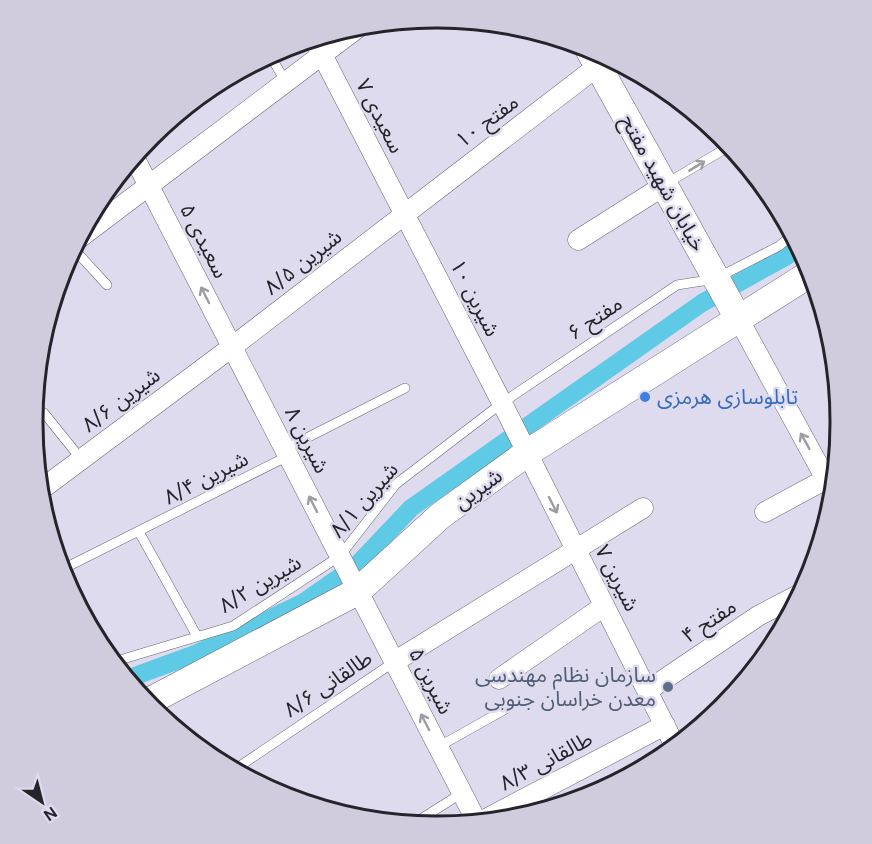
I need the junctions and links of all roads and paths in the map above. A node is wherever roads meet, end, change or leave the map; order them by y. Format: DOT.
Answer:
graph roads {
  1 [pos="318,47"];
  2 [pos="593,61"];
  3 [pos="275,63"];
  4 [pos="602,65"];
  5 [pos="285,81"];
  6 [pos="721,151"];
  7 [pos="138,165"];
  8 [pos="665,185"];
  9 [pos="148,186"];
  10 [pos="404,214"];
  11 [pos="94,227"];
  12 [pos="578,240"];
  13 [pos="785,241"];
  14 [pos="80,255"];
  15 [pos="803,278"];
  16 [pos="715,279"];
  17 [pos="107,285"];
  18 [pos="738,318"];
  19 [pos="232,347"];
  20 [pos="405,388"];
  21 [pos="502,403"];
  22 [pos="44,413"];
  23 [pos="286,453"];
  24 [pos="527,453"];
  25 [pos="81,459"];
  26 [pos="416,469"];
  27 [pos="825,477"];
  28 [pos="48,484"];
  29 [pos="824,489"];
  30 [pos="643,508"];
  31 [pos="765,512"];
  32 [pos="139,532"];
  33 [pos="576,549"];
  34 [pos="340,556"];
  35 [pos="69,566"];
  36 [pos="358,591"];
  37 [pos="786,601"];
  38 [pos="604,606"];
  39 [pos="197,636"];
  40 [pos="122,659"];
  41 [pos="394,662"];
  42 [pos="499,679"];
  43 [pos="647,691"];
  44 [pos="156,698"];
  45 [pos="511,706"];
  46 [pos="664,725"];
  47 [pos="671,738"];
  48 [pos="438,747"];
  49 [pos="242,764"];
  50 [pos="462,792"];
  51 [pos="504,809"];
  52 [pos="473,814"];
  53 [pos="425,816"];
  1 -- 5 [label="street"];
  1 -- 10 [label="street, سعیدی ۷"];
  2 -- 10 [label="street, مفتح ۱۰"];
  3 -- 5 [label="lane"];
  4 -- 8 [label="street, خیابان شهید مفتح"];
  5 -- 9 [label="street"];
  8 -- 6 [label="lane, one-way"];
  7 -- 9 [label="street, سعیدی ۵"];
  8 -- 12 [label="street"];
  8 -- 16 [label="street, خیابان شهید مفتح"];
  9 -- 11 [label="street"];
  19 -- 9 [label="street, سعیدی ۵, one-way"];
  10 -- 19 [label="street, شیرین ۸/۵"];
  10 -- 21 [label="street, شیرین ۱۰"];
  13 -- 16 [label="lane, مفتح ۶"];
  14 -- 17 [label="lane"];
  15 -- 18 [label="street, شیرین"];
  16 -- 18 [label="street, خیابان شهید مفتح"];
  16 -- 21 [label="lane, مفتح ۶"];
  18 -- 24 [label="street, شیرین"];
  27 -- 18 [label="street, one-way"];
  19 -- 23 [label="street, شیرین ۸"];
  19 -- 25 [label="street, شیرین ۸/۶"];
  20 -- 23 [label="lane, شیرین ۸/۴"];
  21 -- 24 [label="street, شیرین ۱۰"];
  21 -- 26 [label="lane, مفتح ۶"];
  22 -- 25 [label="lane"];
  23 -- 32 [label="lane, شیرین ۸/۴"];
  34 -- 23 [label="street, شیرین ۸, one-way"];
  24 -- 33 [label="street, شیرین ۷, one-way"];
  24 -- 36 [label="street, شیرین"];
  25 -- 28 [label="street, شیرین ۸/۶"];
  26 -- 34 [label="lane, شیرین ۸/۱"];
  29 -- 31 [label="street"];
  30 -- 33 [label="street"];
  32 -- 35 [label="lane, شیرین ۸/۴"];
  32 -- 39 [label="lane"];
  33 -- 38 [label="street, شیرین ۷"];
  33 -- 41 [label="street"];
  34 -- 36 [label="street, شیرین ۸"];
  34 -- 39 [label="lane, شیرین ۸/۲"];
  36 -- 41 [label="street, شیرین ۵"];
  36 -- 44 [label="street, شیرین"];
  37 -- 43 [label="street, مفتح ۴"];
  38 -- 42 [label="street"];
  38 -- 43 [label="street, شیرین ۷"];
  39 -- 40 [label="lane, شیرین ۸/۲"];
  48 -- 41 [label="street, شیرین ۵, one-way"];
  41 -- 49 [label="lane, طالقانی ۸/۶"];
  43 -- 46 [label="street, شیرین ۷"];
  45 -- 48 [label="lane"];
  46 -- 47 [label="street, شیرین ۷"];
  46 -- 51 [label="street, طالقانی ۸/۳"];
  48 -- 50 [label="street, شیرین ۵"];
  50 -- 52 [label="street, شیرین ۵"];
  50 -- 53 [label="lane"];
}
